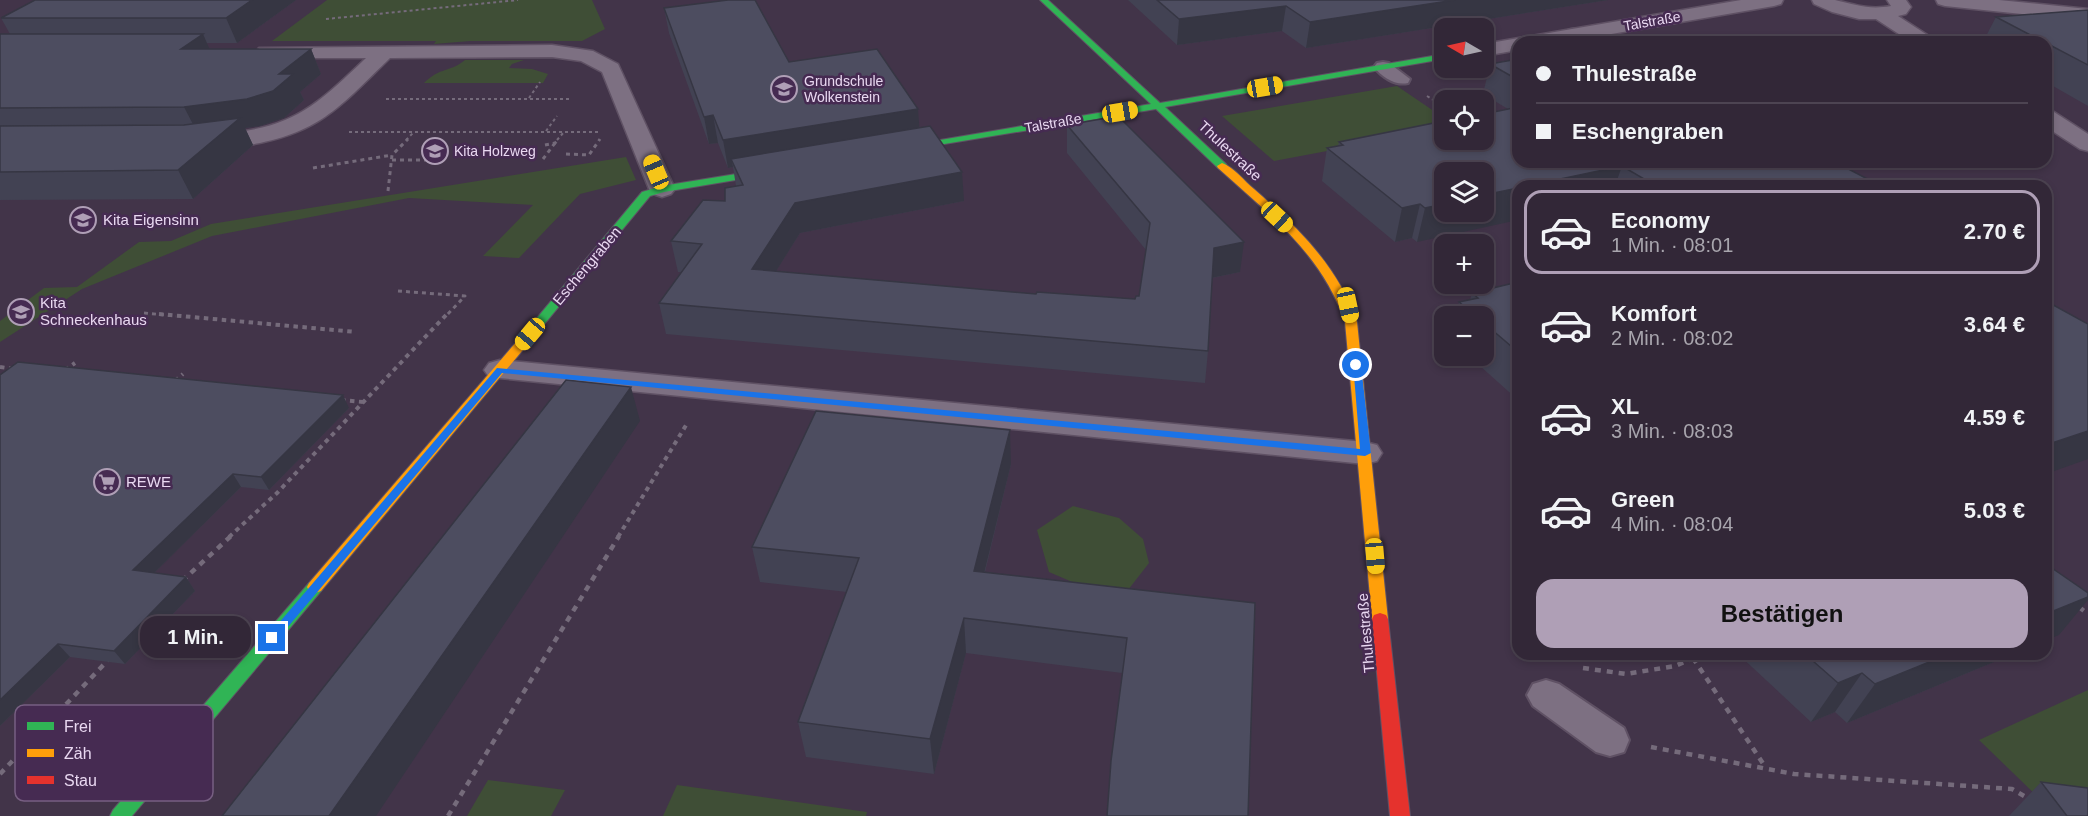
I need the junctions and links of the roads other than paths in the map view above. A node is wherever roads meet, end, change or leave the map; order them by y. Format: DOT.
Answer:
graph roads {
  1 [pos="1044,0"];
  2 [pos="1774,0"];
  3 [pos="1821,0"];
  4 [pos="1896,0"];
  5 [pos="1945,0"];
  6 [pos="1880,14"];
  7 [pos="2088,15"];
  8 [pos="1594,36"];
  9 [pos="1915,36"];
  10 [pos="1512,45"];
  11 [pos="1494,48"];
  12 [pos="386,51"];
  13 [pos="252,52"];
  14 [pos="1434,59"];
  15 [pos="1383,67"];
  16 [pos="1401,79"];
  17 [pos="1158,105"];
  18 [pos="2052,121"];
  19 [pos="2085,140"];
  20 [pos="187,143"];
  21 [pos="880,153"];
  22 [pos="798,167"];
  23 [pos="662,189"];
  24 [pos="500,370"];
  25 [pos="1365,453"];
  26 [pos="1546,695"];
  27 [pos="213,707"];
  28 [pos="1610,740"];
  29 [pos="133,801"];
  30 [pos="120,816"];
  31 [pos="1400,816"];
  1 -- 17 [label="street, Thulestraße"];
  2 -- 8 [label="street, Talstraße"];
  3 -- 6 [label="street"];
  4 -- 6 [label="street"];
  5 -- 7 [label="street"];
  6 -- 9 [label="street"];
  10 -- 11 [label="street"];
  12 -- 13 [label="street"];
  12 -- 20 [label="street"];
  12 -- 23 [label="street"];
  14 -- 15 [label="street, Talstraße"];
  15 -- 16 [label="lane"];
  15 -- 17 [label="street, Talstraße"];
  17 -- 21 [label="street, Talstraße"];
  17 -- 25 [label="street, Thulestraße"];
  18 -- 19 [label="street"];
  22 -- 23 [label="street"];
  23 -- 24 [label="street, Eschengraben"];
  24 -- 25 [label="street"];
  24 -- 27 [label="street, Eschengraben"];
  25 -- 31 [label="street, Thulestraße"];
  26 -- 28 [label="lane"];
  29 -- 30 [label="street, Eschengraben"];
}
